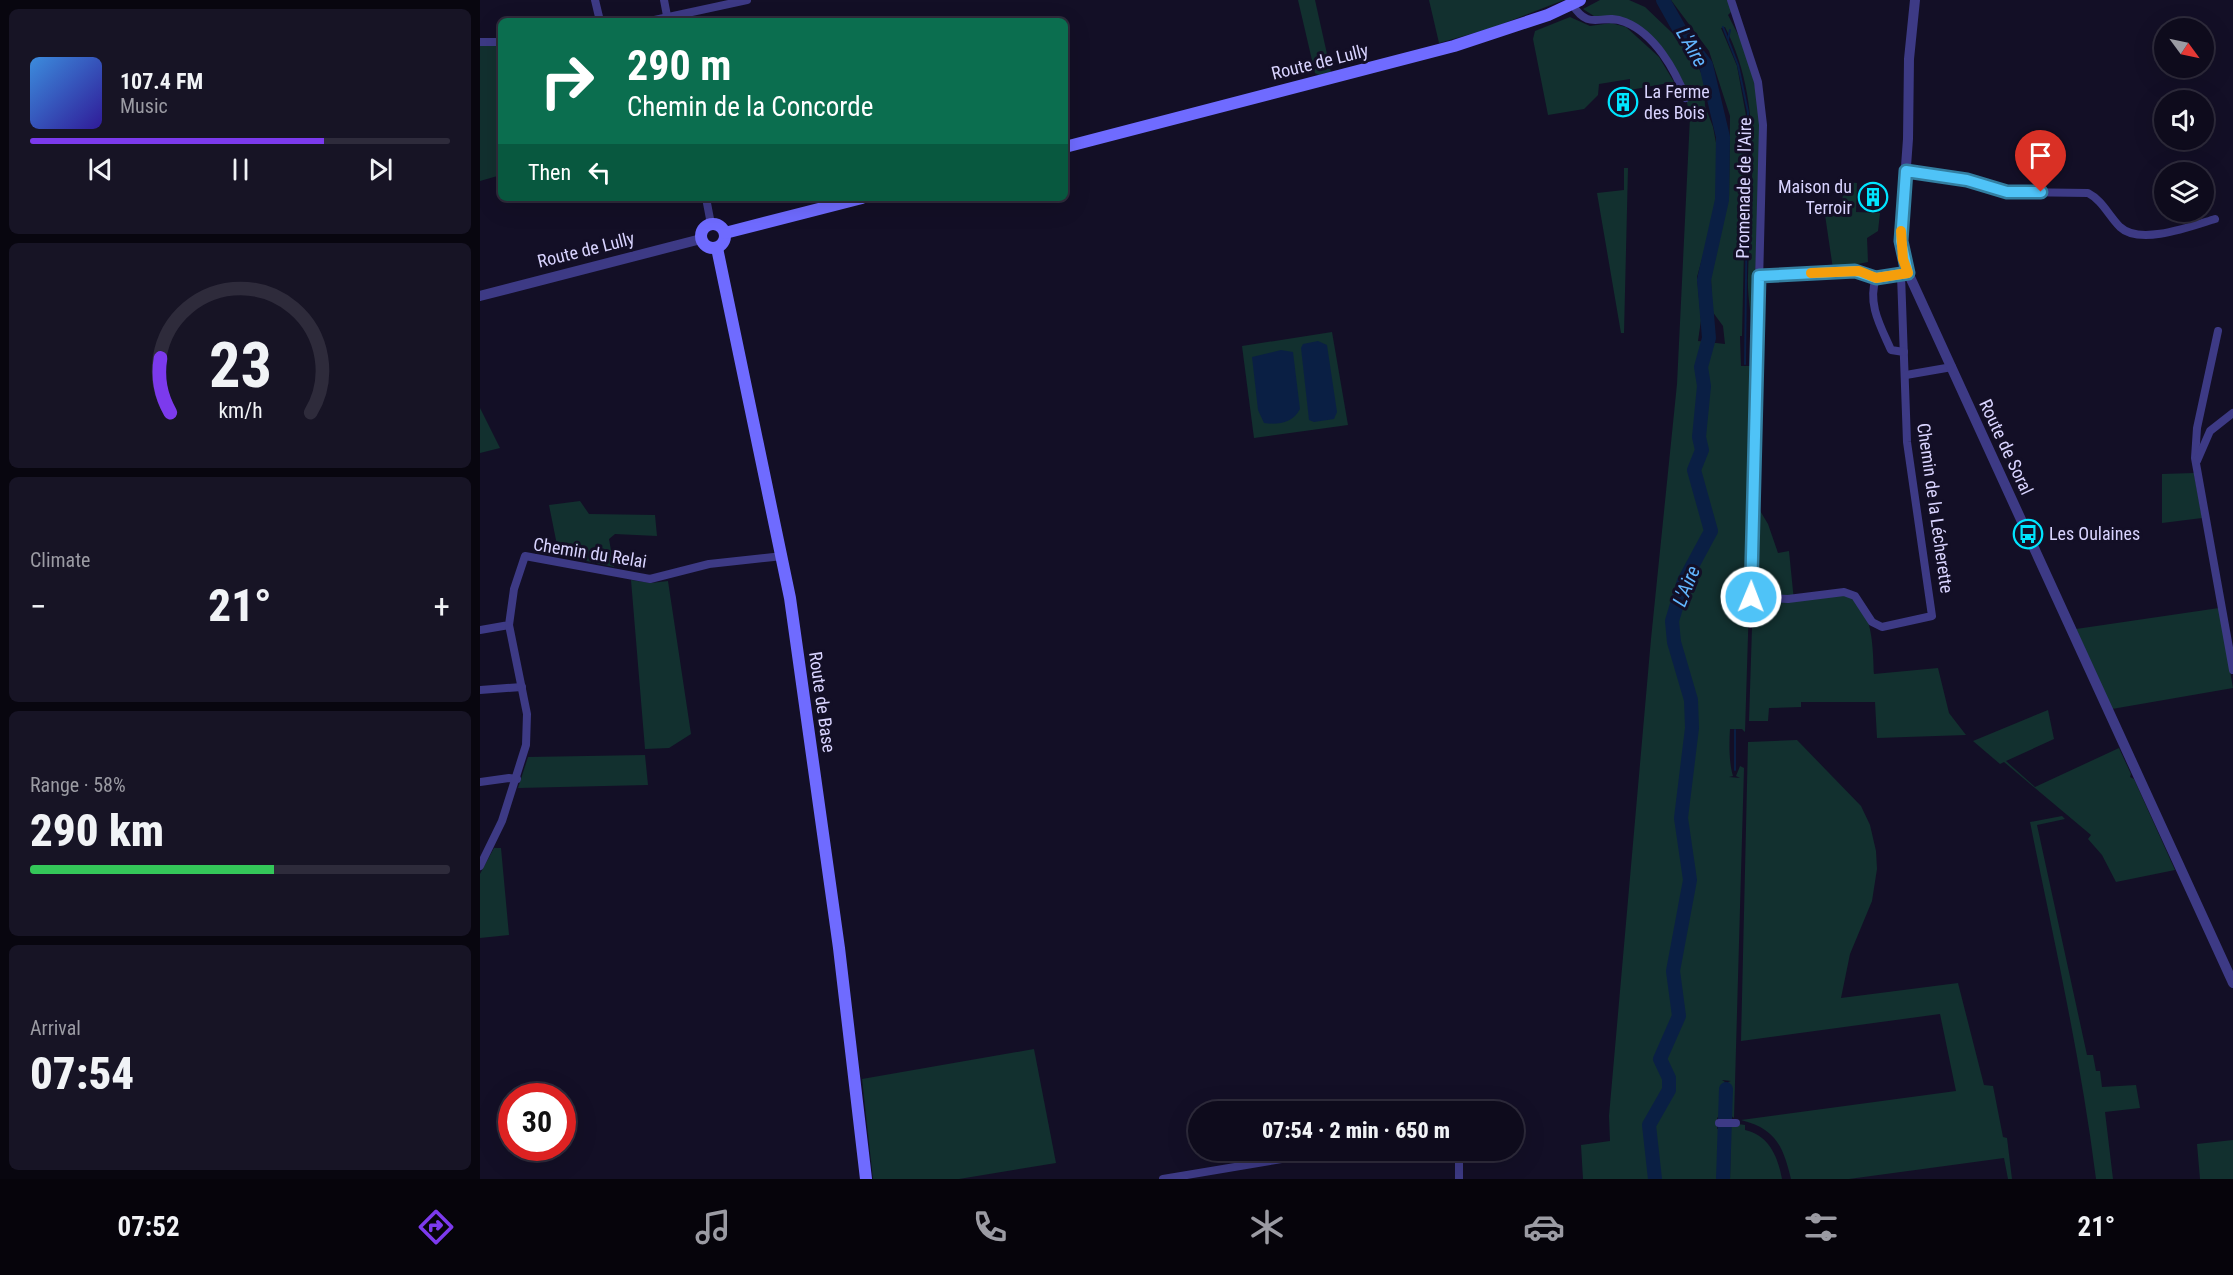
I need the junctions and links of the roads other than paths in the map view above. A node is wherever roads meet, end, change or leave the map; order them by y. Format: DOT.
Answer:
graph roads {
  1 [pos="596,0"];
  2 [pos="664,0"];
  3 [pos="747,0"];
  4 [pos="1731,0"];
  5 [pos="1915,0"];
  6 [pos="1576,2"];
  7 [pos="599,18"];
  8 [pos="668,18"];
  9 [pos="672,18"];
  10 [pos="480,42"];
  11 [pos="498,42"];
  12 [pos="1686,98"];
  13 [pos="1068,146"];
  14 [pos="1906,171"];
  15 [pos="707,201"];
  16 [pos="850,201"];
  17 [pos="2215,219"];
  18 [pos="711,224"];
  19 [pos="725,233"];
  20 [pos="701,239"];
  21 [pos="717,248"];
  22 [pos="1905,274"];
  23 [pos="1759,276"];
  24 [pos="1876,278"];
  25 [pos="480,296"];
  26 [pos="2218,331"];
  27 [pos="1904,352"];
  28 [pos="1952,367"];
  29 [pos="1906,375"];
  30 [pos="2233,413"];
  31 [pos="2195,464"];
  32 [pos="783,556"];
  33 [pos="1751,597"];
  34 [pos="509,625"];
  35 [pos="480,630"];
  36 [pos="2233,670"];
  37 [pos="522,687"];
  38 [pos="480,690"];
  39 [pos="517,779"];
  40 [pos="480,782"];
  41 [pos="480,866"];
  42 [pos="2233,983"];
  43 [pos="1719,1123"];
  44 [pos="1733,1123"];
  45 [pos="1270,1161"];
  46 [pos="1459,1161"];
  47 [pos="864,1179"];
  48 [pos="1163,1179"];
  49 [pos="1459,1179"];
  1 -- 7 [label="street"];
  2 -- 8 [label="street"];
  3 -- 9 [label="street"];
  4 -- 23 [label="street, Promenade de l'Aire"];
  5 -- 14 [label="street, Route de Soral"];
  6 -- 12 [label="street"];
  6 -- 13 [label="main road, Route de Lully"];
  10 -- 11 [label="street"];
  14 -- 17 [label="street"];
  14 -- 22 [label="street, Route de Soral"];
  15 -- 18 [label="street"];
  16 -- 19 [label="main road"];
  18 -- 19 [label="main road"];
  18 -- 20 [label="main road"];
  19 -- 21 [label="main road"];
  20 -- 21 [label="main road"];
  20 -- 25 [label="street, Route de Lully"];
  21 -- 32 [label="main road, Route de Base"];
  22 -- 24 [label="street"];
  22 -- 27 [label="street, Chemin de la Lécherette"];
  22 -- 28 [label="street, Route de Soral"];
  23 -- 24 [label="street"];
  23 -- 33 [label="street, Promenade de l'Aire"];
  24 -- 27 [label="street"];
  26 -- 31 [label="street"];
  27 -- 29 [label="street, Chemin de la Lécherette"];
  28 -- 29 [label="street"];
  28 -- 42 [label="street, Route de Soral"];
  29 -- 33 [label="street, Chemin de la Lécherette"];
  30 -- 31 [label="street"];
  31 -- 36 [label="street"];
  32 -- 34 [label="street, Chemin du Relai"];
  32 -- 47 [label="main road, Route de Base"];
  34 -- 35 [label="street"];
  34 -- 37 [label="street"];
  37 -- 38 [label="street"];
  37 -- 39 [label="street"];
  39 -- 40 [label="street"];
  39 -- 41 [label="street"];
  43 -- 44 [label="street"];
  45 -- 48 [label="street"];
  46 -- 49 [label="street"];
}
